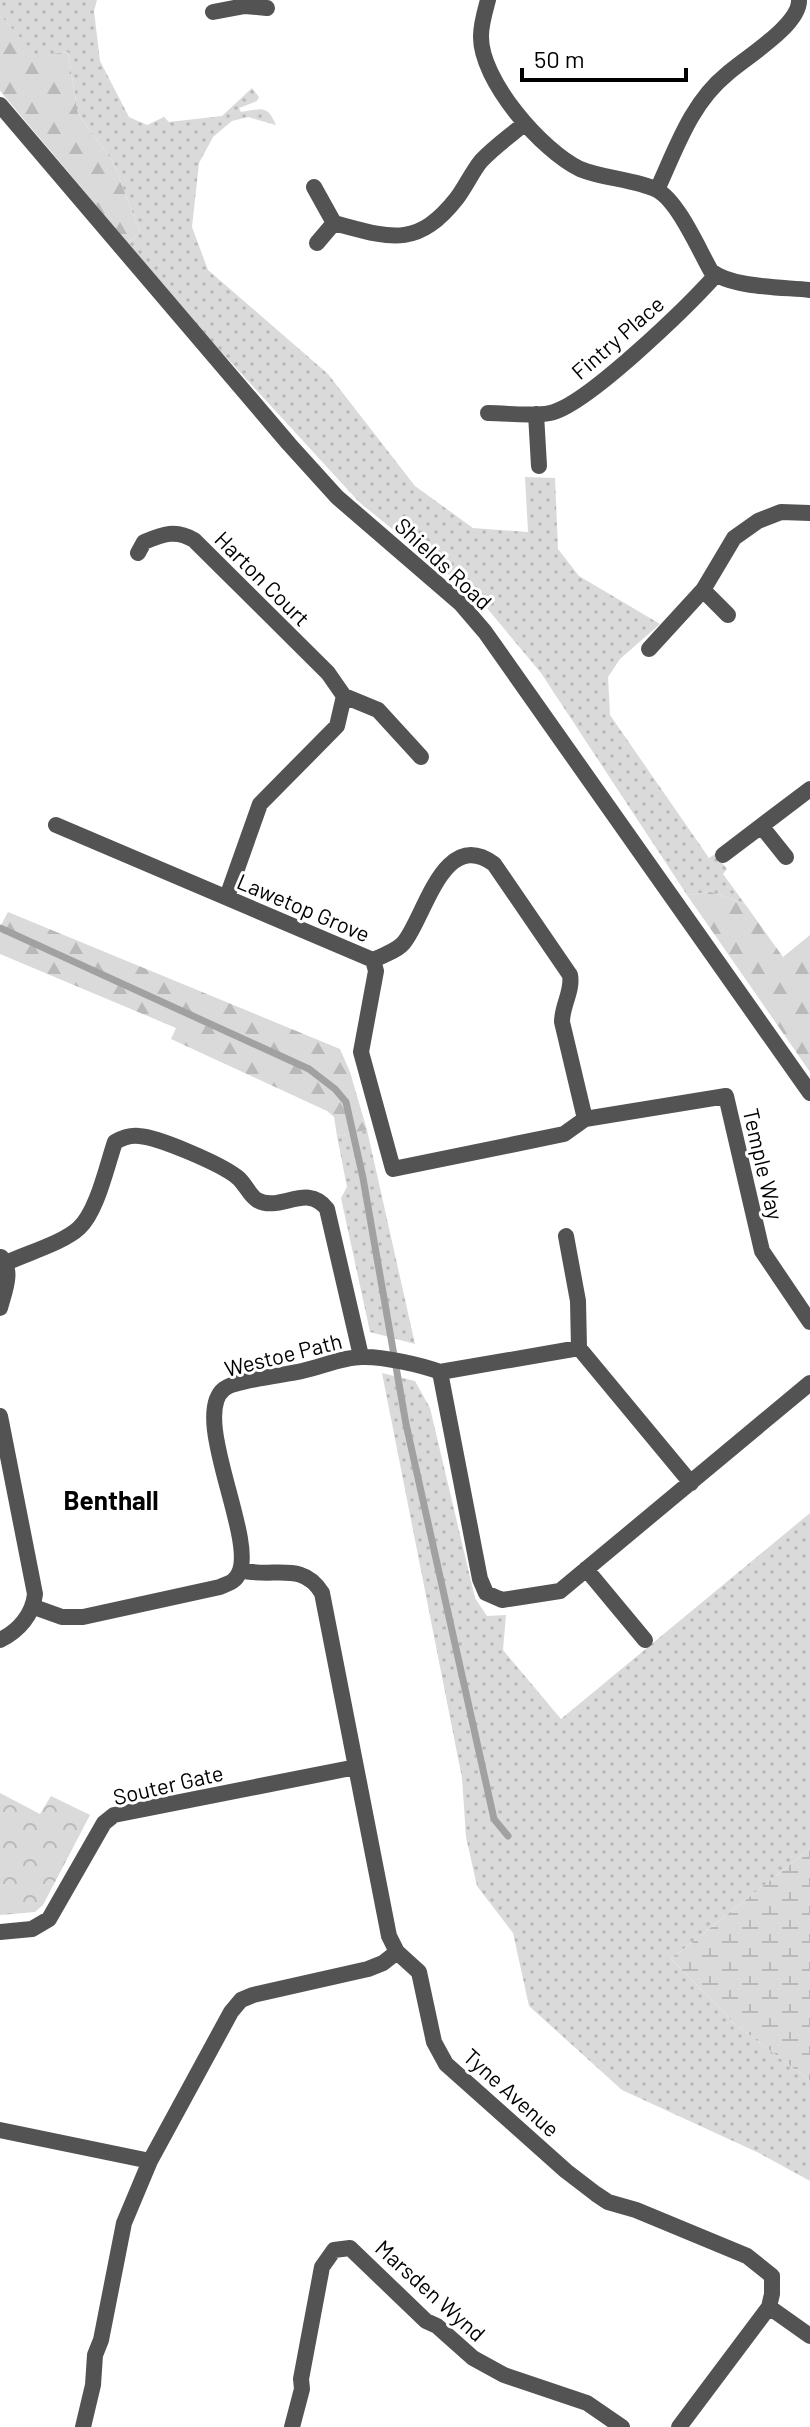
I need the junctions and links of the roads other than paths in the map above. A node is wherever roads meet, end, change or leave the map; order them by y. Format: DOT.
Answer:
graph roads {
  1 [pos="488,0"];
  2 [pos="246,3"];
  3 [pos="803,6"];
  4 [pos="267,8"];
  5 [pos="213,12"];
  6 [pos="0,105"];
  7 [pos="524,124"];
  8 [pos="314,187"];
  9 [pos="657,190"];
  10 [pos="334,223"];
  11 [pos="317,243"];
  12 [pos="716,275"];
  13 [pos="810,290"];
  14 [pos="488,413"];
  15 [pos="536,414"];
  16 [pos="539,466"];
  17 [pos="810,513"];
  18 [pos="138,553"];
  19 [pos="703,590"];
  20 [pos="728,615"];
  21 [pos="649,649"];
  22 [pos="344,696"];
  23 [pos="421,757"];
  24 [pos="810,789"];
  25 [pos="56,825"];
  26 [pos="762,827"];
  27 [pos="723,855"];
  28 [pos="786,857"];
  29 [pos="227,897"];
  30 [pos="373,960"];
  31 [pos="810,1093"];
  32 [pos="585,1119"];
  33 [pos="566,1236"];
  34 [pos="3,1260"];
  35 [pos="0,1308"];
  36 [pos="810,1322"];
  37 [pos="579,1348"];
  38 [pos="361,1356"];
  39 [pos="440,1372"];
  40 [pos="810,1383"];
  41 [pos="0,1416"];
  42 [pos="691,1483"];
  43 [pos="586,1569"];
  44 [pos="241,1570"];
  45 [pos="34,1607"];
  46 [pos="0,1640"];
  47 [pos="645,1640"];
  48 [pos="356,1767"];
  49 [pos="0,1932"];
  50 [pos="397,1952"];
  51 [pos="0,2130"];
  52 [pos="150,2161"];
  53 [pos="769,2307"];
  54 [pos="810,2336"];
  55 [pos="83,2427"];
  56 [pos="292,2427"];
  57 [pos="622,2427"];
  58 [pos="679,2427"];
  1 -- 7 [label="street"];
  2 -- 4 [label="street"];
  2 -- 5 [label="street"];
  3 -- 9 [label="street"];
  6 -- 31 [label="street, Shields Road"];
  7 -- 9 [label="street"];
  7 -- 10 [label="street"];
  8 -- 10 [label="street"];
  9 -- 12 [label="street"];
  10 -- 11 [label="street"];
  12 -- 13 [label="street"];
  12 -- 15 [label="street, Fintry Place"];
  14 -- 15 [label="street, Fintry Place"];
  15 -- 16 [label="street"];
  17 -- 19 [label="street"];
  18 -- 22 [label="street, Harton Court"];
  19 -- 20 [label="street"];
  19 -- 21 [label="street"];
  22 -- 23 [label="street, Harton Court"];
  22 -- 29 [label="street"];
  24 -- 26 [label="street"];
  25 -- 29 [label="street, Lawetop Grove"];
  26 -- 27 [label="street"];
  26 -- 28 [label="street"];
  29 -- 30 [label="street, Lawetop Grove"];
  30 -- 32 [label="street, Lawetop Grove"];
  30 -- 32 [label="street"];
  32 -- 36 [label="street, Temple Way"];
  33 -- 37 [label="street"];
  34 -- 35 [label="street"];
  34 -- 38 [label="street"];
  37 -- 39 [label="street, Westoe Path"];
  37 -- 42 [label="street"];
  38 -- 39 [label="street, Westoe Path"];
  38 -- 44 [label="street, Westoe Path"];
  39 -- 43 [label="street"];
  40 -- 42 [label="street"];
  41 -- 45 [label="street"];
  42 -- 43 [label="street"];
  43 -- 47 [label="street"];
  44 -- 45 [label="street"];
  44 -- 48 [label="street, Tyne Avenue"];
  45 -- 46 [label="street"];
  48 -- 49 [label="street, Souter Gate"];
  48 -- 50 [label="street, Tyne Avenue"];
  50 -- 52 [label="street"];
  50 -- 53 [label="street, Tyne Avenue"];
  51 -- 52 [label="street"];
  52 -- 55 [label="street"];
  53 -- 54 [label="street"];
  53 -- 58 [label="street"];
  56 -- 57 [label="street, Marsden Wynd"];
}
